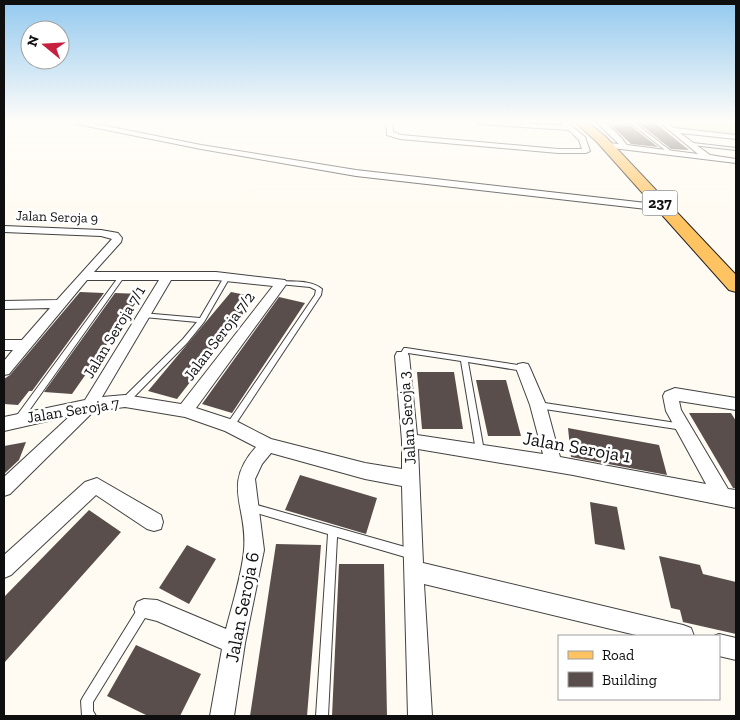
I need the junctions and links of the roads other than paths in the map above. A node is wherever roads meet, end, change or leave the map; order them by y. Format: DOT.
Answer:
graph roads {
  1 [pos="252,156"];
  2 [pos="617,156"];
  3 [pos="690,156"];
  4 [pos="705,156"];
  5 [pos="708,158"];
  6 [pos="736,161"];
  7 [pos="396,172"];
  8 [pos="631,200"];
  9 [pos="660,203"];
  10 [pos="4,229"];
  11 [pos="84,276"];
  12 [pos="122,276"];
  13 [pos="167,276"];
  14 [pos="227,277"];
  15 [pos="281,283"];
  16 [pos="736,286"];
  17 [pos="59,304"];
  18 [pos="4,305"];
  19 [pos="144,315"];
  20 [pos="202,320"];
  21 [pos="4,345"];
  22 [pos="25,345"];
  23 [pos="402,356"];
  24 [pos="464,359"];
  25 [pos="524,368"];
  26 [pos="4,370"];
  27 [pos="125,401"];
  28 [pos="90,405"];
  29 [pos="538,405"];
  30 [pos="735,405"];
  31 [pos="186,411"];
  32 [pos="11,422"];
  33 [pos="230,426"];
  34 [pos="683,427"];
  35 [pos="410,441"];
  36 [pos="268,445"];
  37 [pos="480,451"];
  38 [pos="553,464"];
  39 [pos="411,479"];
  40 [pos="4,488"];
  41 [pos="729,497"];
  42 [pos="250,506"];
  43 [pos="154,522"];
  44 [pos="333,531"];
  45 [pos="412,562"];
  46 [pos="4,568"];
  47 [pos="144,609"];
  48 [pos="679,635"];
  49 [pos="234,643"];
  50 [pos="720,645"];
  51 [pos="736,649"];
  52 [pos="90,716"];
  53 [pos="222,716"];
  54 [pos="322,716"];
  55 [pos="420,716"];
  1 -- 8 [label="street"];
  2 -- 9 [label="main road, 237"];
  3 -- 5 [label="street"];
  4 -- 5 [label="street"];
  5 -- 6 [label="street"];
  7 -- 8 [label="street"];
  8 -- 9 [label="street"];
  9 -- 16 [label="main road, 237"];
  10 -- 11 [label="street, Jalan Seroja 9"];
  11 -- 12 [label="street"];
  11 -- 17 [label="street"];
  12 -- 13 [label="street"];
  12 -- 32 [label="lane"];
  13 -- 14 [label="street"];
  13 -- 19 [label="street, Jalan Seroja 7/1"];
  14 -- 15 [label="street"];
  14 -- 20 [label="lane"];
  15 -- 31 [label="street, Jalan Seroja 7/2"];
  15 -- 33 [label="lane"];
  17 -- 18 [label="street"];
  17 -- 22 [label="street"];
  19 -- 20 [label="lane"];
  19 -- 28 [label="street, Jalan Seroja 7/1"];
  20 -- 27 [label="lane"];
  21 -- 22 [label="street"];
  22 -- 26 [label="street"];
  23 -- 24 [label="lane"];
  23 -- 35 [label="street, Jalan Seroja 3"];
  24 -- 25 [label="lane"];
  24 -- 37 [label="lane"];
  25 -- 29 [label="street"];
  27 -- 28 [label="street, Jalan Seroja 7"];
  27 -- 31 [label="street, Jalan Seroja 7"];
  28 -- 32 [label="street, Jalan Seroja 7"];
  28 -- 40 [label="street, Jalan Seroja 7/1"];
  29 -- 34 [label="lane"];
  29 -- 38 [label="street"];
  30 -- 34 [label="street"];
  31 -- 33 [label="street, Jalan Seroja 7"];
  33 -- 36 [label="street, Jalan Seroja 7"];
  34 -- 41 [label="street"];
  35 -- 37 [label="street, Jalan Seroja 1"];
  35 -- 39 [label="street, Jalan Seroja 3"];
  36 -- 39 [label="street, Jalan Seroja 7"];
  36 -- 42 [label="street, Jalan Seroja 6"];
  37 -- 38 [label="street, Jalan Seroja 1"];
  38 -- 41 [label="street, Jalan Seroja 1"];
  39 -- 45 [label="street, Jalan Seroja 3"];
  42 -- 44 [label="lane"];
  42 -- 49 [label="street, Jalan Seroja 6"];
  43 -- 46 [label="street"];
  44 -- 45 [label="lane"];
  44 -- 54 [label="lane"];
  45 -- 48 [label="street"];
  45 -- 55 [label="street, Jalan Seroja 3"];
  47 -- 49 [label="street"];
  47 -- 52 [label="lane"];
  49 -- 53 [label="street, Jalan Seroja 6"];
  50 -- 51 [label="street"];
}
